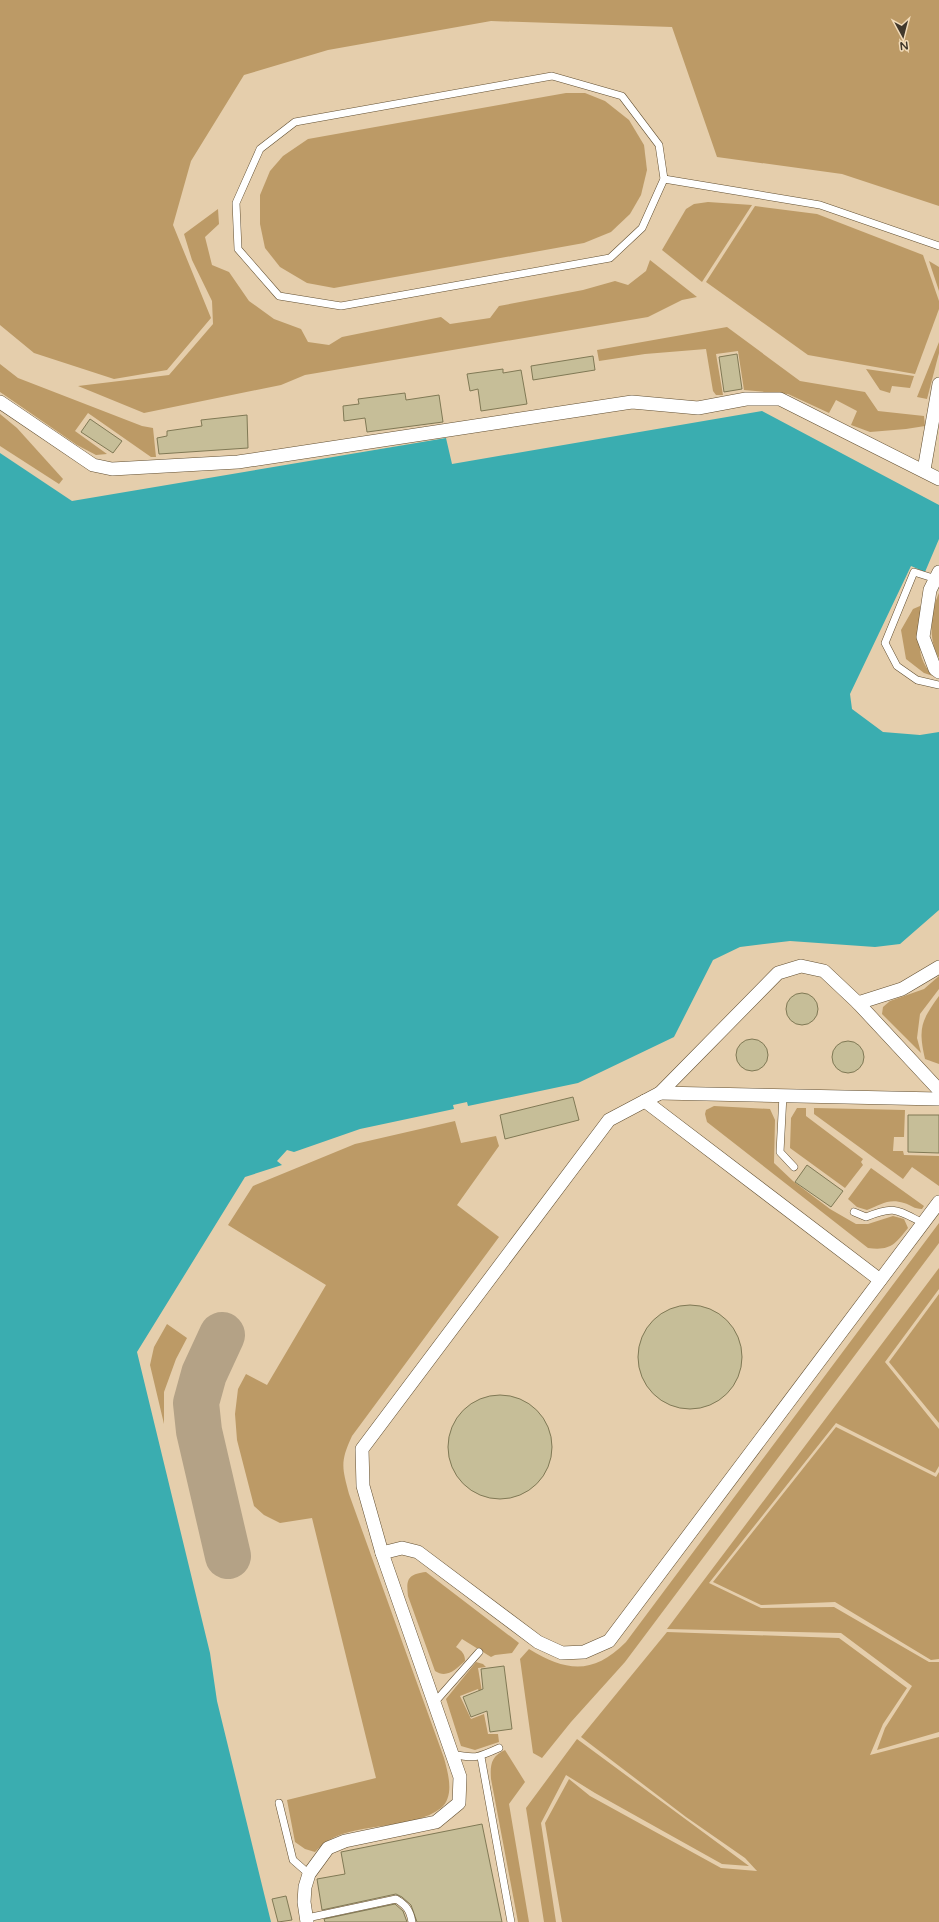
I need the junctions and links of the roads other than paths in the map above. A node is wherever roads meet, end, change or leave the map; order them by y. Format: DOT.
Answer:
graph roads {
  1 [pos="664,180"];
  2 [pos="939,246"];
  3 [pos="939,384"];
  4 [pos="0,402"];
  5 [pos="924,470"];
  6 [pos="939,479"];
  7 [pos="937,575"];
  8 [pos="939,672"];
  9 [pos="939,685"];
  10 [pos="939,967"];
  11 [pos="858,1003"];
  12 [pos="939,1090"];
  13 [pos="660,1093"];
  14 [pos="783,1095"];
  15 [pos="939,1099"];
  16 [pos="645,1101"];
  17 [pos="794,1167"];
  18 [pos="939,1202"];
  19 [pos="854,1212"];
  20 [pos="923,1223"];
  21 [pos="880,1280"];
  22 [pos="382,1553"];
  23 [pos="479,1652"];
  24 [pos="434,1703"];
  25 [pos="500,1748"];
  26 [pos="452,1754"];
  27 [pos="481,1757"];
  28 [pos="279,1802"];
  29 [pos="309,1874"];
  30 [pos="307,1920"];
  31 [pos="412,1922"];
  32 [pos="511,1922"];
  1 -- 1 [label="lane"];
  1 -- 2 [label="lane"];
  3 -- 5 [label="street"];
  4 -- 5 [label="street"];
  5 -- 6 [label="street"];
  7 -- 8 [label="street"];
  7 -- 9 [label="lane"];
  10 -- 11 [label="street"];
  11 -- 12 [label="street"];
  11 -- 13 [label="street"];
  13 -- 14 [label="street"];
  13 -- 16 [label="street"];
  14 -- 15 [label="street"];
  14 -- 17 [label="lane"];
  16 -- 21 [label="street"];
  16 -- 22 [label="street"];
  18 -- 20 [label="street"];
  19 -- 20 [label="lane"];
  20 -- 21 [label="street"];
  21 -- 22 [label="street"];
  22 -- 24 [label="street"];
  23 -- 24 [label="lane"];
  24 -- 26 [label="street"];
  25 -- 27 [label="lane"];
  26 -- 27 [label="lane"];
  26 -- 29 [label="street"];
  27 -- 32 [label="lane"];
  28 -- 29 [label="lane"];
  29 -- 30 [label="street"];
  30 -- 31 [label="lane"];
}
